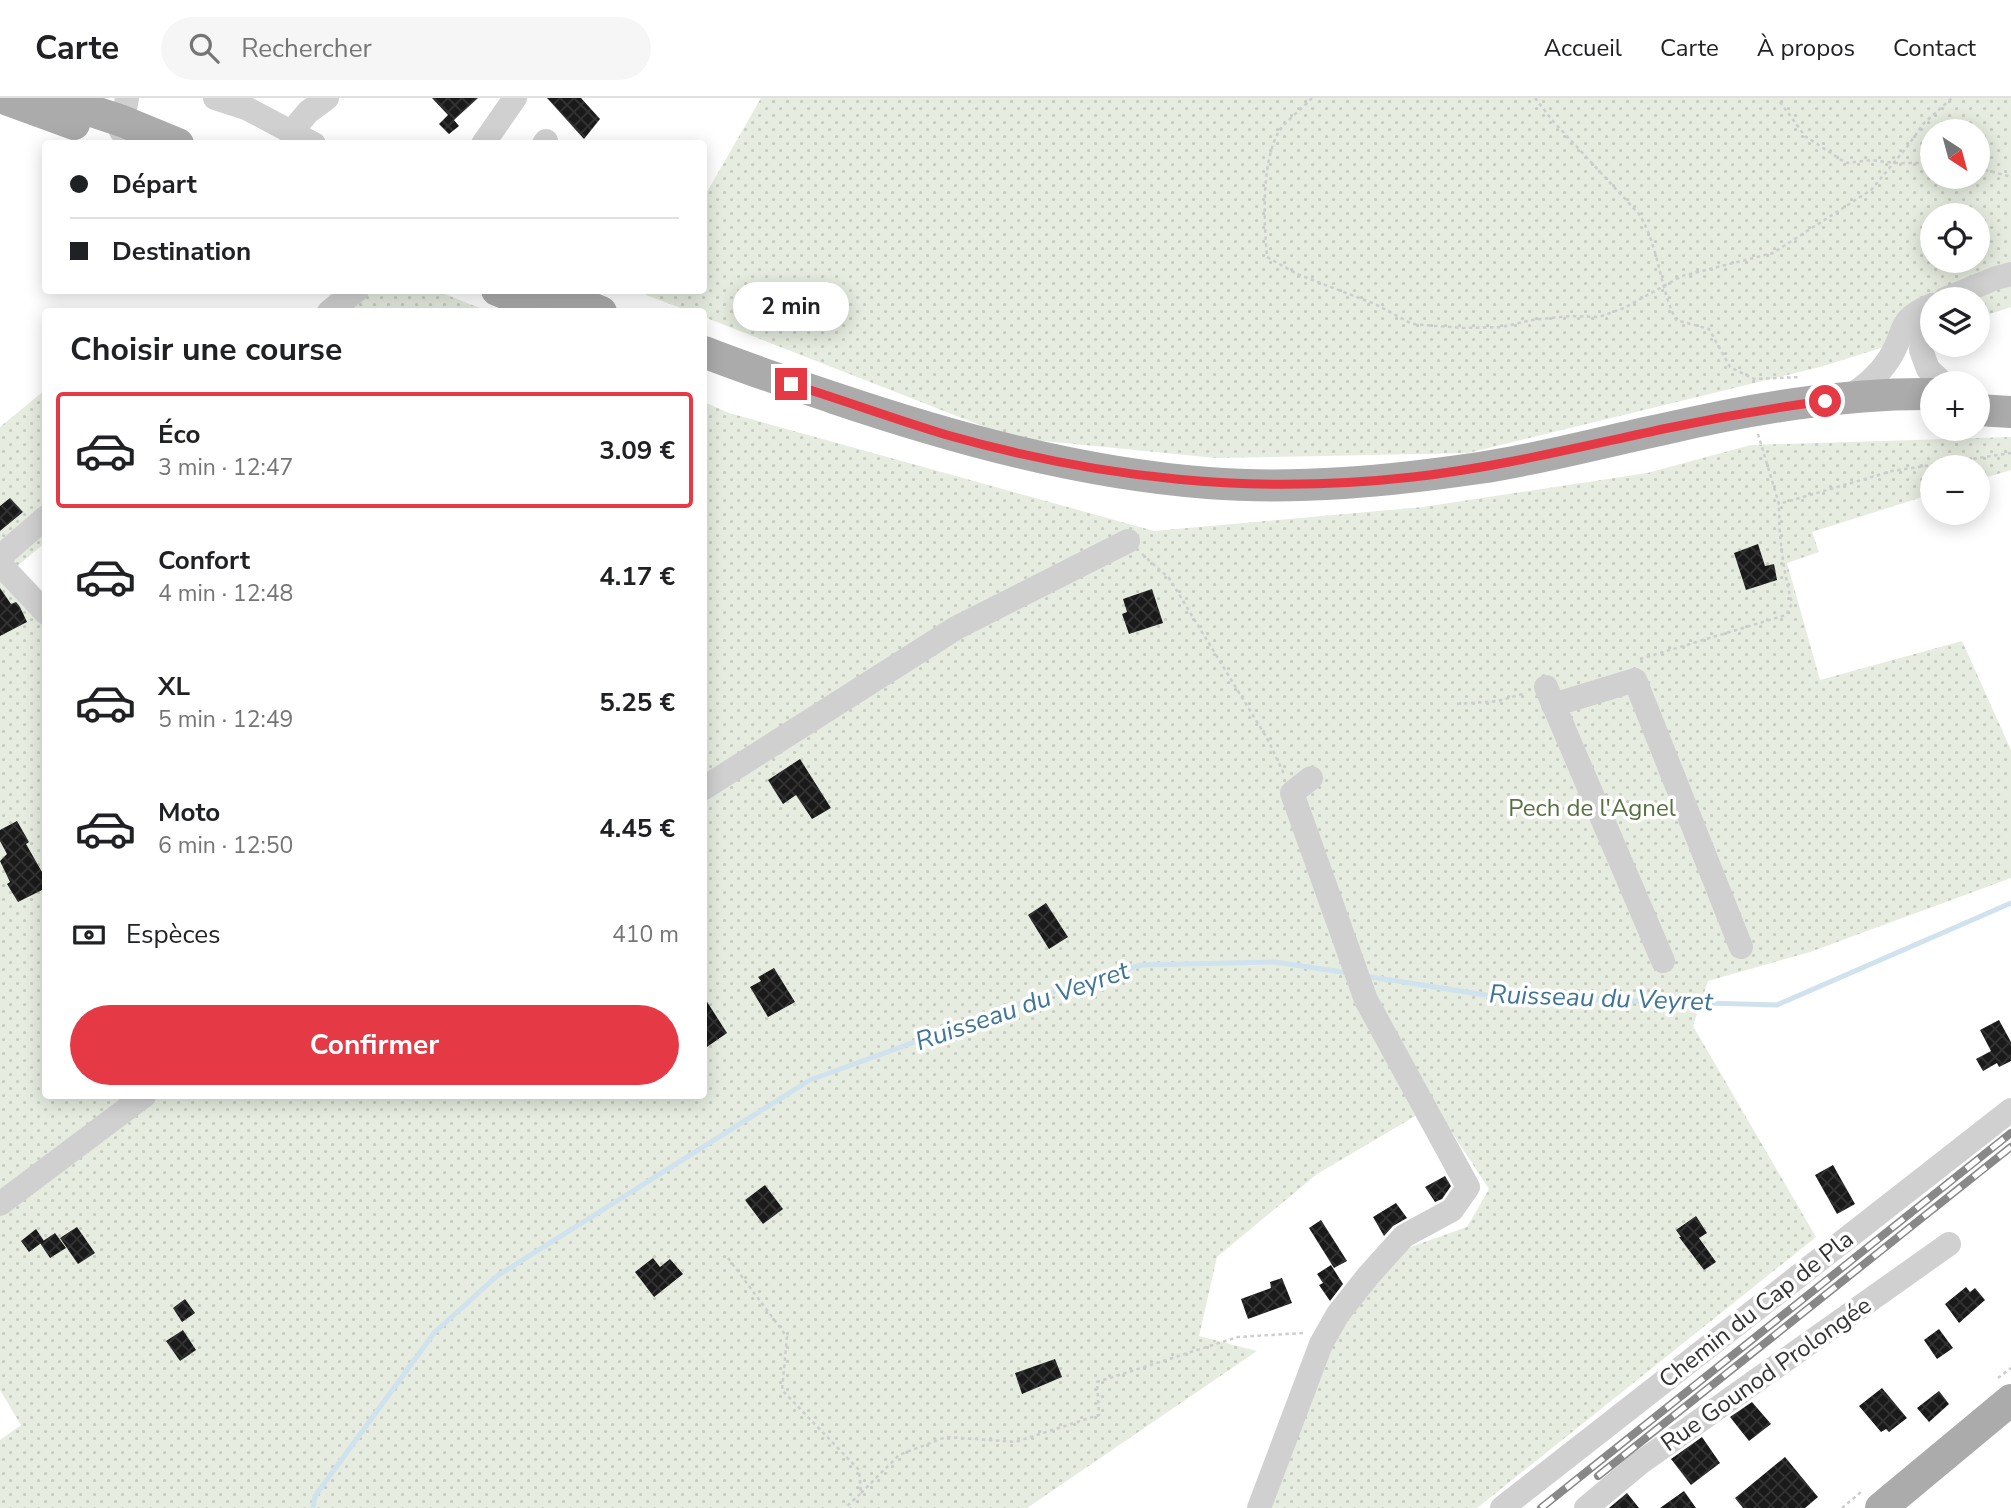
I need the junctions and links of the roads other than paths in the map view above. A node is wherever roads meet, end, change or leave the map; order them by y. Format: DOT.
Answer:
graph roads {
  1 [pos="3,98"];
  2 [pos="21,98"];
  3 [pos="53,98"];
  4 [pos="215,98"];
  5 [pos="327,98"];
  6 [pos="515,98"];
  7 [pos="126,128"];
  8 [pos="292,131"];
  9 [pos="165,140"];
  10 [pos="307,140"];
  11 [pos="486,140"];
  12 [pos="2011,274"];
  13 [pos="1974,287"];
  14 [pos="352,294"];
  15 [pos="507,294"];
  16 [pos="558,294"];
  17 [pos="334,308"];
  18 [pos="541,308"];
  19 [pos="591,308"];
  20 [pos="1920,310"];
  21 [pos="707,353"];
  22 [pos="707,372"];
  23 [pos="1920,394"];
  24 [pos="1990,396"];
  25 [pos="1849,397"];
  26 [pos="2011,398"];
  27 [pos="1920,409"];
  28 [pos="1990,411"];
  29 [pos="2011,412"];
  30 [pos="42,520"];
  31 [pos="1128,541"];
  32 [pos="0,557"];
  33 [pos="0,564"];
  34 [pos="42,609"];
  35 [pos="1302,785"];
  36 [pos="707,786"];
  37 [pos="1741,947"];
  38 [pos="1663,961"];
  39 [pos="140,1099"];
  40 [pos="2011,1110"];
  41 [pos="0,1204"];
  42 [pos="1949,1244"];
  43 [pos="2011,1399"];
  44 [pos="1259,1508"];
  45 [pos="1502,1508"];
  46 [pos="1586,1508"];
  47 [pos="1881,1508"];
  1 -- 7 [label="main road"];
  2 -- 7 [label="street"];
  3 -- 7 [label="main road"];
  4 -- 8 [label="street"];
  5 -- 8 [label="street"];
  6 -- 11 [label="street"];
  7 -- 9 [label="main road"];
  8 -- 10 [label="street"];
  12 -- 13 [label="street"];
  14 -- 17 [label="street"];
  15 -- 18 [label="main road"];
  16 -- 19 [label="main road"];
  20 -- 25 [label="street"];
  21 -- 25 [label="main road"];
  22 -- 27 [label="main road"];
  23 -- 25 [label="main road"];
  24 -- 26 [label="main road"];
  28 -- 29 [label="main road"];
  30 -- 32 [label="street"];
  31 -- 36 [label="street"];
  33 -- 34 [label="street"];
  35 -- 44 [label="street"];
  37 -- 38 [label="street"];
  39 -- 41 [label="street"];
  40 -- 45 [label="street, Chemin du Cap de Pla"];
  42 -- 46 [label="street, Rue Gounod Prolongée"];
  43 -- 47 [label="main road"];
}
